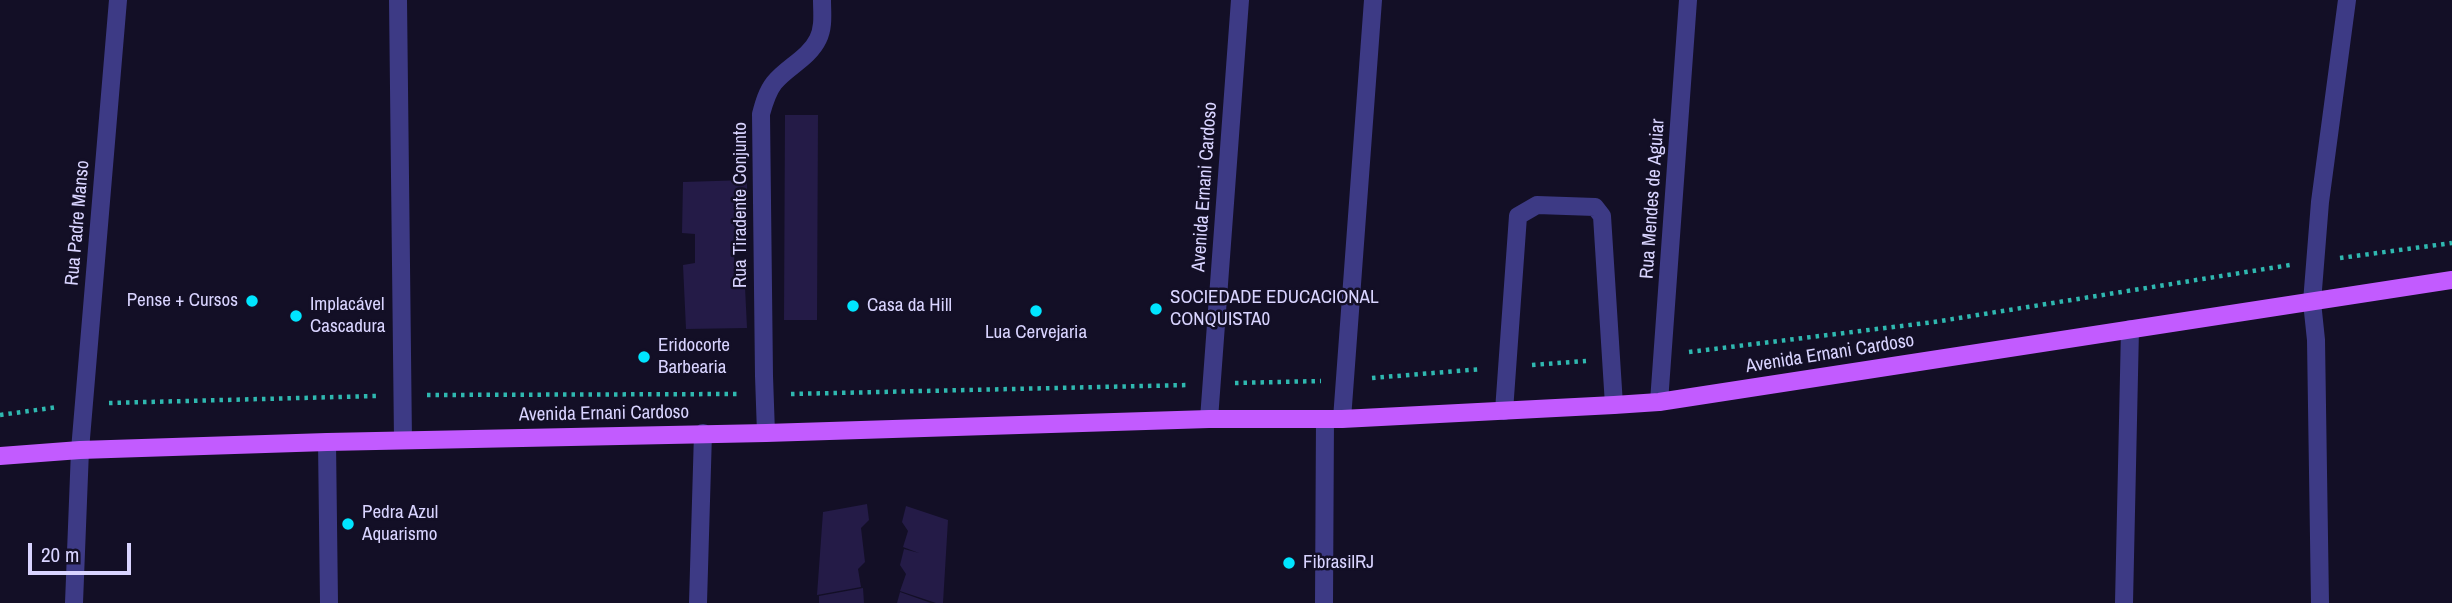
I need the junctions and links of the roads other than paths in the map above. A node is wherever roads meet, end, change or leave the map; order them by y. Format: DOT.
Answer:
graph roads {
  1 [pos="118,0"];
  2 [pos="398,0"];
  3 [pos="822,0"];
  4 [pos="1240,0"];
  5 [pos="1373,0"];
  6 [pos="1688,0"];
  7 [pos="2347,0"];
  8 [pos="2452,280"];
  9 [pos="2312,302"];
  10 [pos="2130,329"];
  11 [pos="1659,402"];
  12 [pos="1614,405"];
  13 [pos="1504,411"];
  14 [pos="1209,419"];
  15 [pos="1333,419"];
  16 [pos="703,433"];
  17 [pos="766,433"];
  18 [pos="403,440"];
  19 [pos="327,442"];
  20 [pos="80,450"];
  21 [pos="0,456"];
  22 [pos="74,603"];
  23 [pos="329,603"];
  24 [pos="698,603"];
  25 [pos="1324,603"];
  26 [pos="2124,603"];
  27 [pos="2320,603"];
  1 -- 20 [label="street, Rua Padre Manso"];
  2 -- 18 [label="street"];
  3 -- 17 [label="street, Rua Tiradente Conjunto"];
  4 -- 14 [label="street, Avenida Ernani Cardoso"];
  5 -- 15 [label="street"];
  6 -- 11 [label="street, Rua Mendes de Aguiar"];
  7 -- 9 [label="street"];
  8 -- 9 [label="main road, Avenida Ernani Cardoso"];
  9 -- 10 [label="main road, Avenida Ernani Cardoso"];
  9 -- 27 [label="street"];
  10 -- 11 [label="main road, Avenida Ernani Cardoso"];
  10 -- 26 [label="street"];
  11 -- 12 [label="main road, Avenida Ernani Cardoso"];
  12 -- 13 [label="main road, Avenida Ernani Cardoso"];
  12 -- 13 [label="street"];
  13 -- 15 [label="main road, Avenida Ernani Cardoso"];
  14 -- 15 [label="main road, Avenida Ernani Cardoso"];
  14 -- 17 [label="main road, Avenida Ernani Cardoso"];
  15 -- 25 [label="street"];
  16 -- 17 [label="main road, Avenida Ernani Cardoso"];
  16 -- 18 [label="main road, Avenida Ernani Cardoso"];
  16 -- 24 [label="street"];
  18 -- 19 [label="main road, Avenida Ernani Cardoso"];
  19 -- 20 [label="main road, Avenida Ernani Cardoso"];
  19 -- 23 [label="street"];
  20 -- 21 [label="main road, Avenida Ernani Cardoso"];
  20 -- 22 [label="street, Rua Padre Manso"];
}
